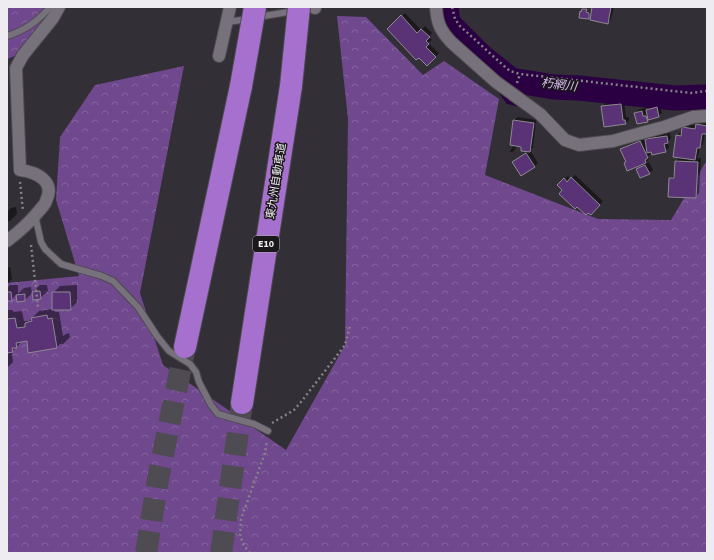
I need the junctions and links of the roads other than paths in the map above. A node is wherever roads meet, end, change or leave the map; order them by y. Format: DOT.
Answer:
graph roads {
  1 [pos="50,7"];
  2 [pos="59,7"];
  3 [pos="230,7"];
  4 [pos="255,7"];
  5 [pos="310,7"];
  6 [pos="436,7"];
  7 [pos="227,22"];
  8 [pos="7,36"];
  9 [pos="219,56"];
  10 [pos="707,116"];
  11 [pos="35,215"];
  12 [pos="7,241"];
  13 [pos="185,347"];
  14 [pos="242,403"];
  15 [pos="268,431"];
  1 -- 8 [label="lane"];
  2 -- 11 [label="street"];
  3 -- 7 [label="street"];
  4 -- 13 [label="highway, bridge"];
  5 -- 7 [label="lane"];
  5 -- 14 [label="highway, 東九州自動車道 / E10, bridge"];
  6 -- 10 [label="street"];
  7 -- 9 [label="street"];
  11 -- 12 [label="street"];
  11 -- 15 [label="lane"];
}
